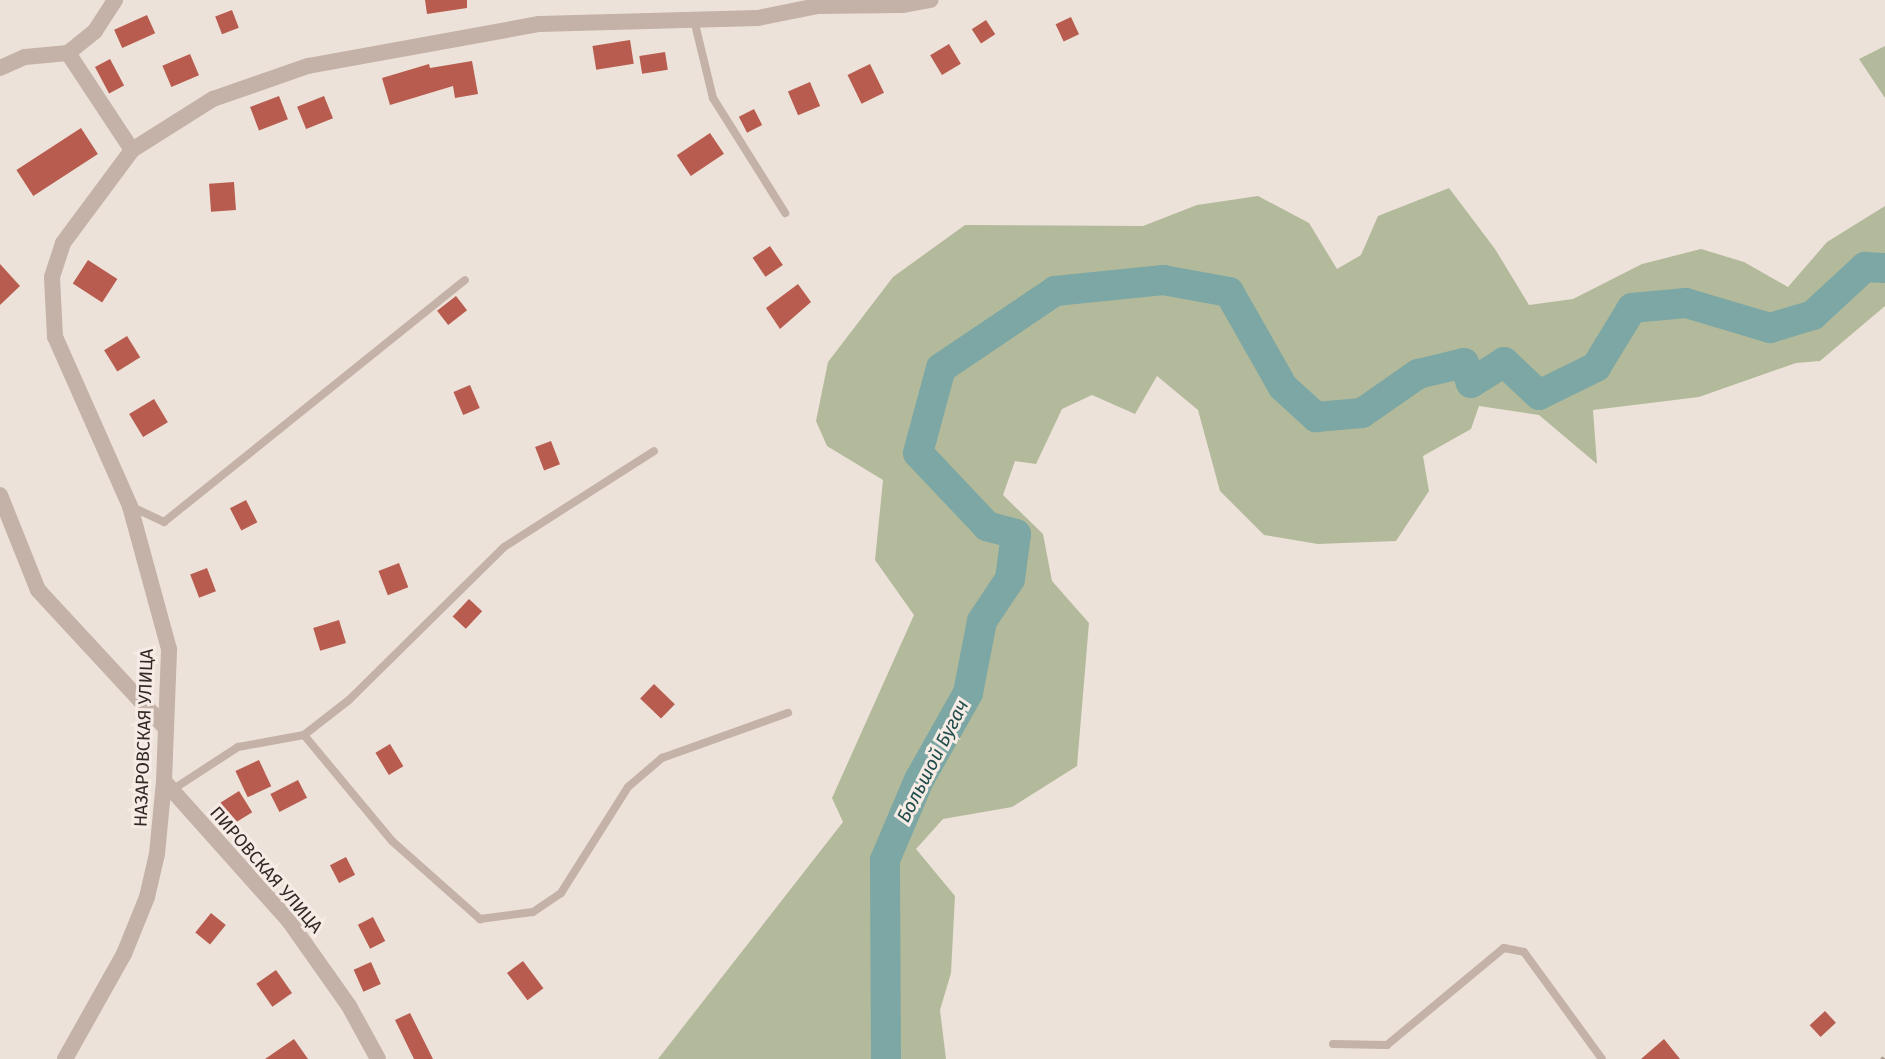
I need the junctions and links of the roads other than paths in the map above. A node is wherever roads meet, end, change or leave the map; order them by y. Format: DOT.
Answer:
graph roads {
  1 [pos="115,0"];
  2 [pos="931,0"];
  3 [pos="694,20"];
  4 [pos="68,53"];
  5 [pos="0,68"];
  6 [pos="132,150"];
  7 [pos="785,213"];
  8 [pos="465,280"];
  9 [pos="654,451"];
  10 [pos="0,495"];
  11 [pos="130,506"];
  12 [pos="788,713"];
  13 [pos="163,726"];
  14 [pos="304,735"];
  15 [pos="168,786"];
  16 [pos="1333,1044"];
  17 [pos="65,1059"];
  18 [pos="378,1059"];
  19 [pos="1602,1059"];
  1 -- 4 [label="street"];
  2 -- 3 [label="street"];
  3 -- 6 [label="street"];
  3 -- 7 [label="lane"];
  4 -- 5 [label="street"];
  4 -- 6 [label="street"];
  6 -- 11 [label="street, НАЗАРОВСКАЯ УЛИЦА"];
  8 -- 11 [label="lane"];
  9 -- 14 [label="lane"];
  10 -- 13 [label="street"];
  11 -- 13 [label="street, НАЗАРОВСКАЯ УЛИЦА"];
  12 -- 14 [label="lane"];
  13 -- 15 [label="street, НАЗАРОВСКАЯ УЛИЦА"];
  14 -- 15 [label="lane"];
  15 -- 17 [label="street, НАЗАРОВСКАЯ УЛИЦА"];
  15 -- 18 [label="street, ПИРОВСКАЯ УЛИЦА"];
  16 -- 19 [label="lane"];
}
